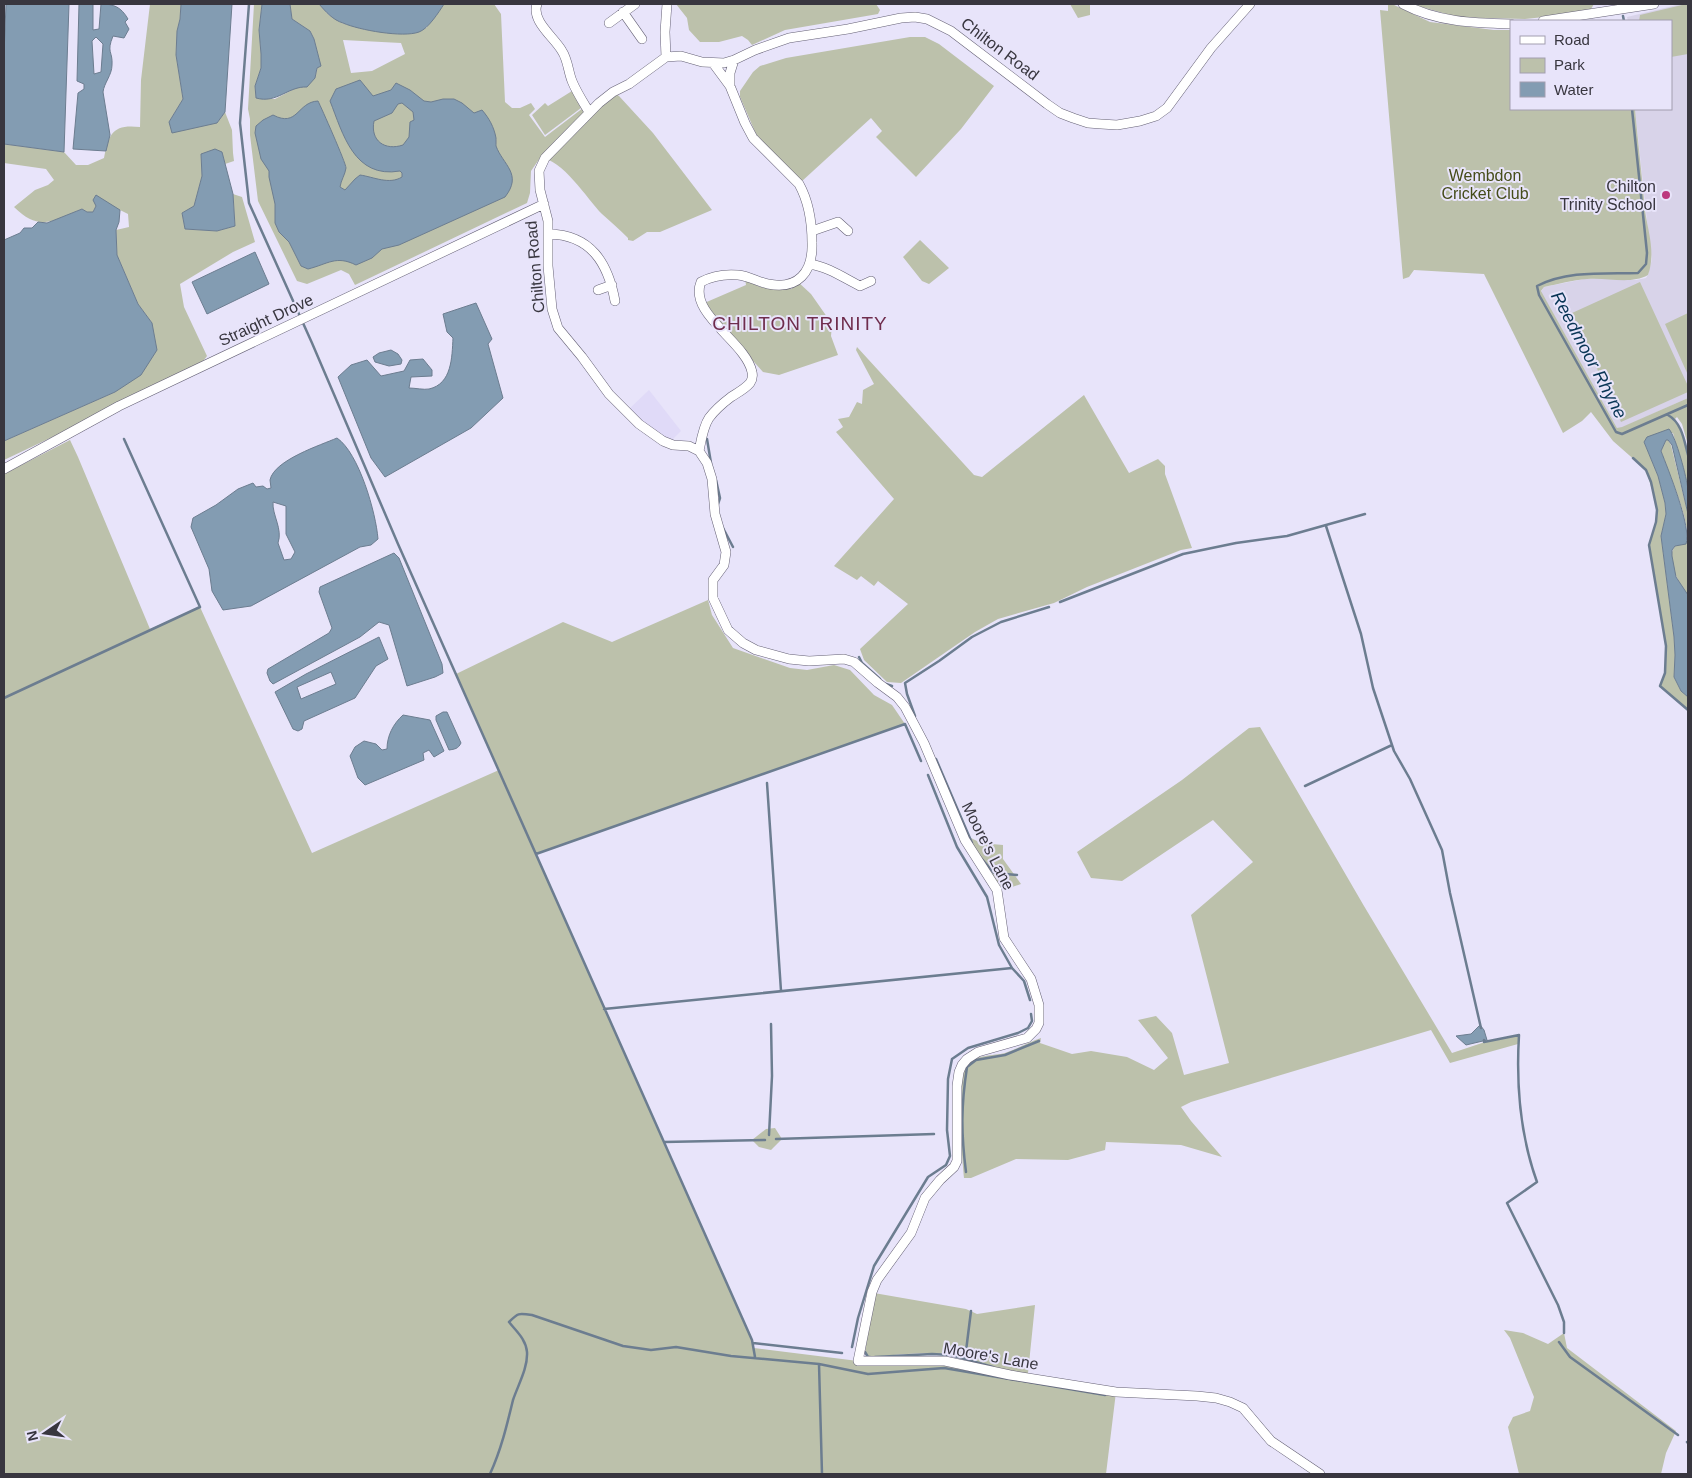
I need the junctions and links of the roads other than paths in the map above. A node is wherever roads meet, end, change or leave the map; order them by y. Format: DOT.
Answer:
graph roads {
  1 [pos="537,4"];
  2 [pos="635,4"];
  3 [pos="667,4"];
  4 [pos="1250,4"];
  5 [pos="1403,4"];
  6 [pos="1654,4"];
  7 [pos="623,12"];
  8 [pos="1550,20"];
  9 [pos="608,23"];
  10 [pos="1510,24"];
  11 [pos="642,39"];
  12 [pos="666,57"];
  13 [pos="734,60"];
  14 [pos="713,63"];
  15 [pos="730,86"];
  16 [pos="589,112"];
  17 [pos="544,204"];
  18 [pos="812,231"];
  19 [pos="848,231"];
  20 [pos="549,234"];
  21 [pos="810,264"];
  22 [pos="871,281"];
  23 [pos="612,285"];
  24 [pos="598,290"];
  25 [pos="615,301"];
  26 [pos="699,451"];
  27 [pos="4,469"];
  28 [pos="1320,1474"];
  1 -- 16 [label="street"];
  2 -- 7 [label="street"];
  3 -- 12 [label="street"];
  4 -- 13 [label="street, Chilton Road"];
  5 -- 10 [label="street"];
  6 -- 8 [label="street"];
  7 -- 9 [label="street"];
  7 -- 11 [label="street"];
  12 -- 14 [label="street, Chilton Road"];
  12 -- 16 [label="street, Chilton Road"];
  13 -- 14 [label="street, Chilton Road"];
  13 -- 15 [label="street"];
  14 -- 15 [label="street"];
  15 -- 18 [label="street"];
  16 -- 17 [label="street, Chilton Road"];
  17 -- 20 [label="street, Chilton Road"];
  17 -- 27 [label="street, Straight Drove"];
  18 -- 19 [label="street"];
  18 -- 21 [label="street"];
  20 -- 23 [label="street"];
  20 -- 26 [label="street, Chilton Road"];
  21 -- 22 [label="street"];
  21 -- 26 [label="street"];
  23 -- 24 [label="street"];
  23 -- 25 [label="street"];
  26 -- 28 [label="street, Moore's Lane"];
}
